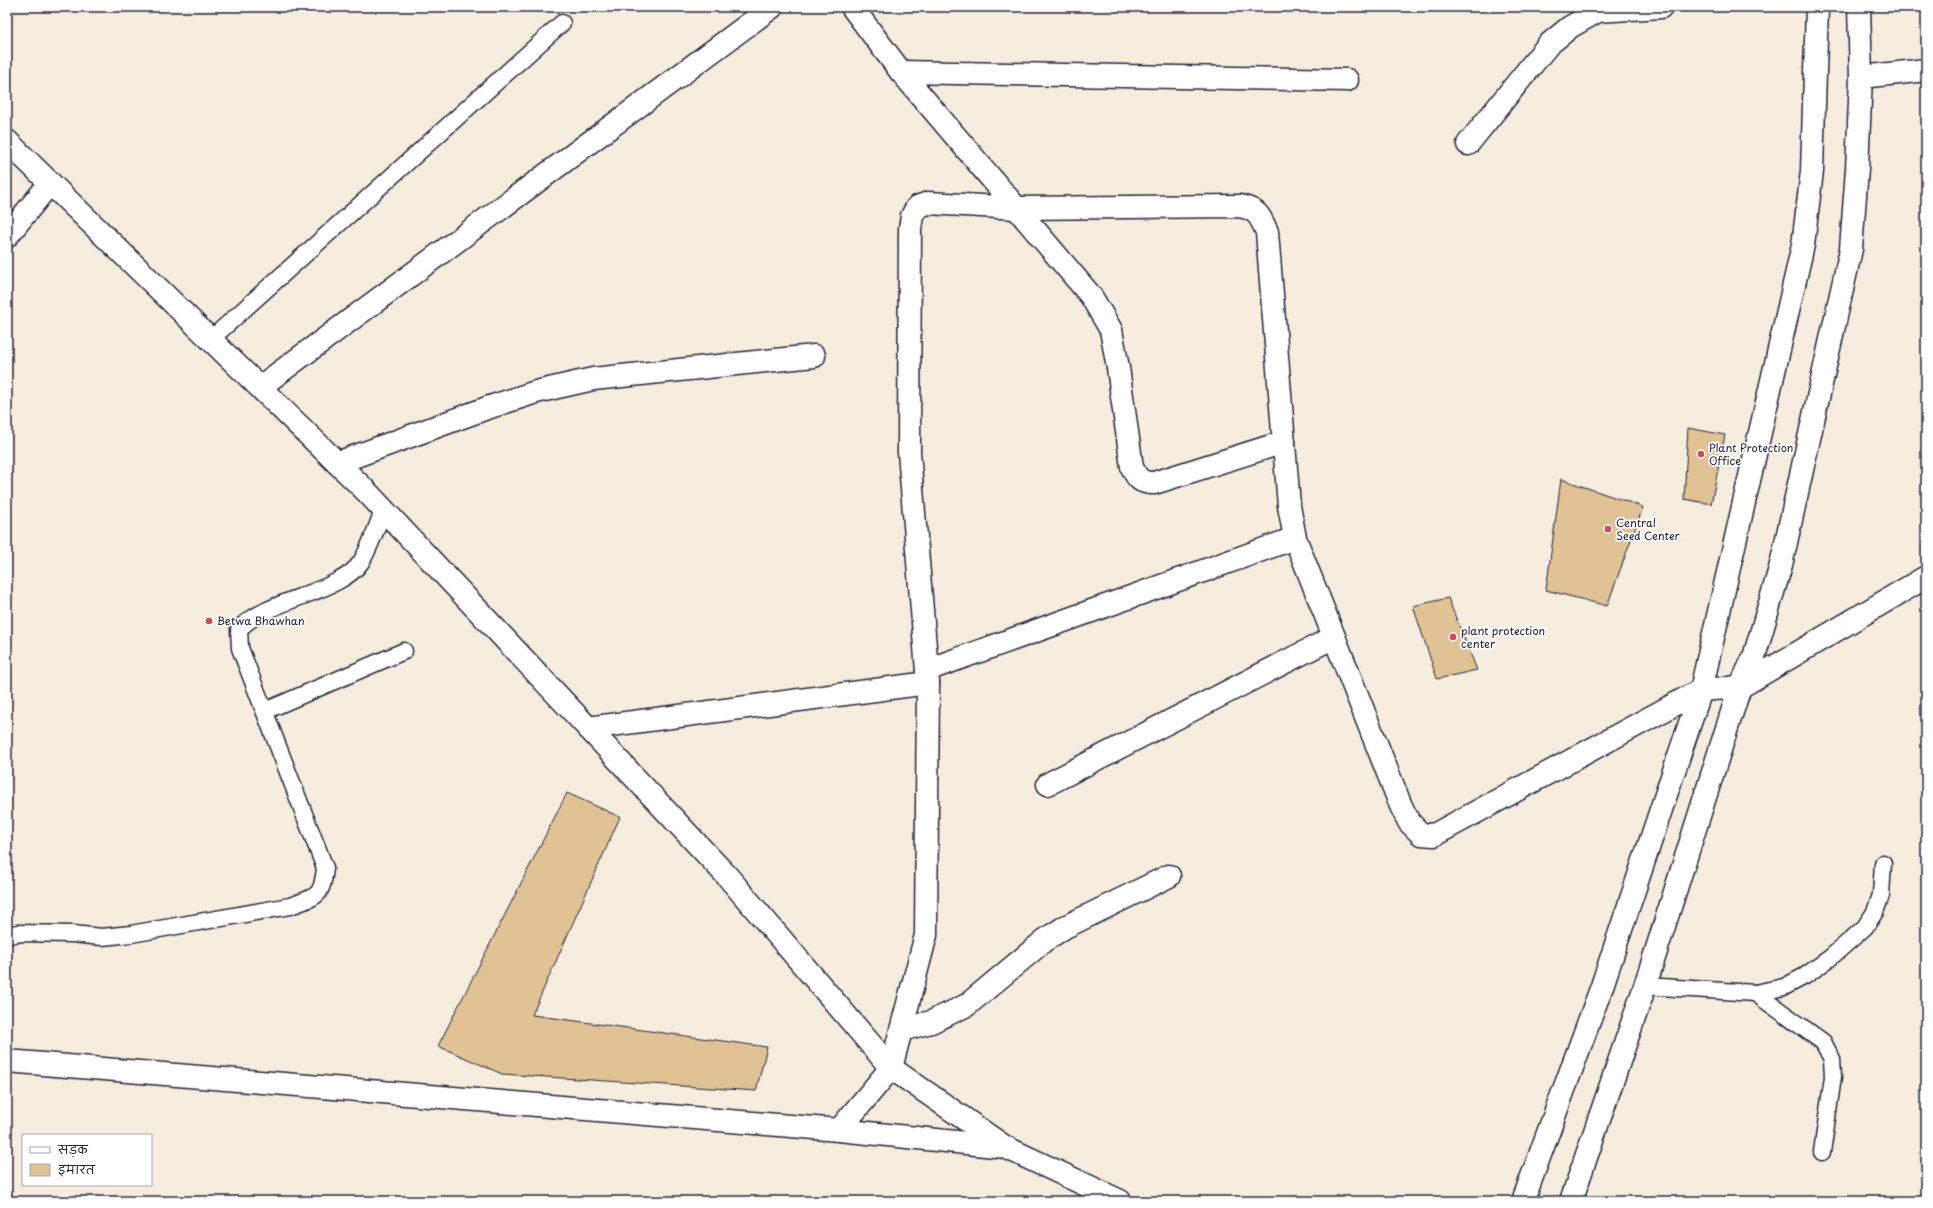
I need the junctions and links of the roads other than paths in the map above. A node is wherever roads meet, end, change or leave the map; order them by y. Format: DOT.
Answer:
graph roads {
  1 [pos="772,7"];
  2 [pos="852,7"];
  3 [pos="1661,7"];
  4 [pos="1817,7"];
  5 [pos="1859,7"];
  6 [pos="562,23"];
  7 [pos="1926,70"];
  8 [pos="901,72"];
  9 [pos="1861,77"];
  10 [pos="1347,80"];
  11 [pos="7,141"];
  12 [pos="1468,144"];
  13 [pos="50,183"];
  14 [pos="1018,208"];
  15 [pos="7,236"];
  16 [pos="211,339"];
  17 [pos="814,356"];
  18 [pos="260,387"];
  19 [pos="1284,442"];
  20 [pos="338,463"];
  21 [pos="384,509"];
  22 [pos="1295,538"];
  23 [pos="1926,577"];
  24 [pos="1334,637"];
  25 [pos="404,651"];
  26 [pos="928,676"];
  27 [pos="1740,687"];
  28 [pos="1701,690"];
  29 [pos="265,712"];
  30 [pos="588,728"];
  31 [pos="1048,784"];
  32 [pos="1883,863"];
  33 [pos="1169,876"];
  34 [pos="7,936"];
  35 [pos="1645,986"];
  36 [pos="1755,993"];
  37 [pos="901,1030"];
  38 [pos="7,1061"];
  39 [pos="891,1068"];
  40 [pos="839,1130"];
  41 [pos="1005,1147"];
  42 [pos="1822,1152"];
  43 [pos="1120,1201"];
  44 [pos="1523,1201"];
  45 [pos="1571,1201"];
  1 -- 18 [label="street"];
  2 -- 8 [label="street"];
  3 -- 12 [label="street"];
  4 -- 28 [label="street"];
  5 -- 9 [label="street"];
  6 -- 16 [label="lane"];
  7 -- 9 [label="street"];
  8 -- 10 [label="street"];
  8 -- 14 [label="street"];
  9 -- 27 [label="street"];
  11 -- 13 [label="street"];
  13 -- 15 [label="street"];
  13 -- 16 [label="street"];
  14 -- 19 [label="street"];
  14 -- 19 [label="street"];
  14 -- 26 [label="street"];
  16 -- 18 [label="street"];
  17 -- 20 [label="street"];
  18 -- 20 [label="street"];
  19 -- 22 [label="street"];
  20 -- 21 [label="street"];
  21 -- 29 [label="lane"];
  21 -- 30 [label="street"];
  22 -- 24 [label="street"];
  22 -- 26 [label="street"];
  23 -- 27 [label="street"];
  24 -- 28 [label="street"];
  24 -- 31 [label="street"];
  25 -- 29 [label="lane"];
  26 -- 30 [label="street"];
  26 -- 37 [label="street"];
  27 -- 28 [label="street"];
  27 -- 35 [label="street"];
  28 -- 44 [label="street"];
  29 -- 34 [label="lane"];
  30 -- 39 [label="street"];
  32 -- 36 [label="lane"];
  33 -- 37 [label="street"];
  35 -- 36 [label="lane"];
  35 -- 45 [label="street"];
  36 -- 42 [label="lane"];
  37 -- 39 [label="street"];
  38 -- 40 [label="street"];
  39 -- 40 [label="street"];
  39 -- 41 [label="street"];
  40 -- 41 [label="street"];
  41 -- 43 [label="street"];
}
